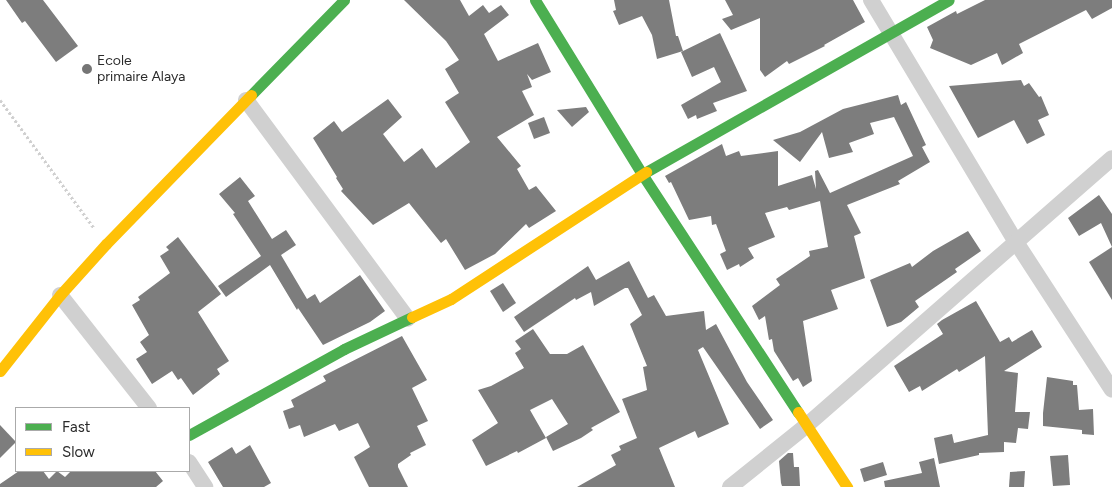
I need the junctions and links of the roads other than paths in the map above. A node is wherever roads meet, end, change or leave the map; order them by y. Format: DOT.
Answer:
graph roads {
  1 [pos="344,0"];
  2 [pos="535,0"];
  3 [pos="871,0"];
  4 [pos="949,0"];
  5 [pos="892,33"];
  6 [pos="246,100"];
  7 [pos="1112,158"];
  8 [pos="642,174"];
  9 [pos="1016,242"];
  10 [pos="60,295"];
  11 [pos="408,319"];
  12 [pos="0,371"];
  13 [pos="1112,390"];
  14 [pos="148,407"];
  15 [pos="807,425"];
  16 [pos="190,434"];
  17 [pos="190,464"];
  18 [pos="205,487"];
  19 [pos="730,487"];
  20 [pos="848,487"];
  1 -- 6 [label="street"];
  2 -- 8 [label="street"];
  3 -- 5 [label="street"];
  4 -- 5 [label="street"];
  5 -- 8 [label="street"];
  5 -- 9 [label="street"];
  6 -- 10 [label="street"];
  6 -- 11 [label="street"];
  7 -- 9 [label="street"];
  8 -- 11 [label="street"];
  8 -- 15 [label="street"];
  9 -- 13 [label="street"];
  9 -- 15 [label="street"];
  10 -- 12 [label="street"];
  10 -- 14 [label="street"];
  11 -- 16 [label="street"];
  15 -- 19 [label="street"];
  15 -- 20 [label="street"];
  17 -- 18 [label="street"];
}
